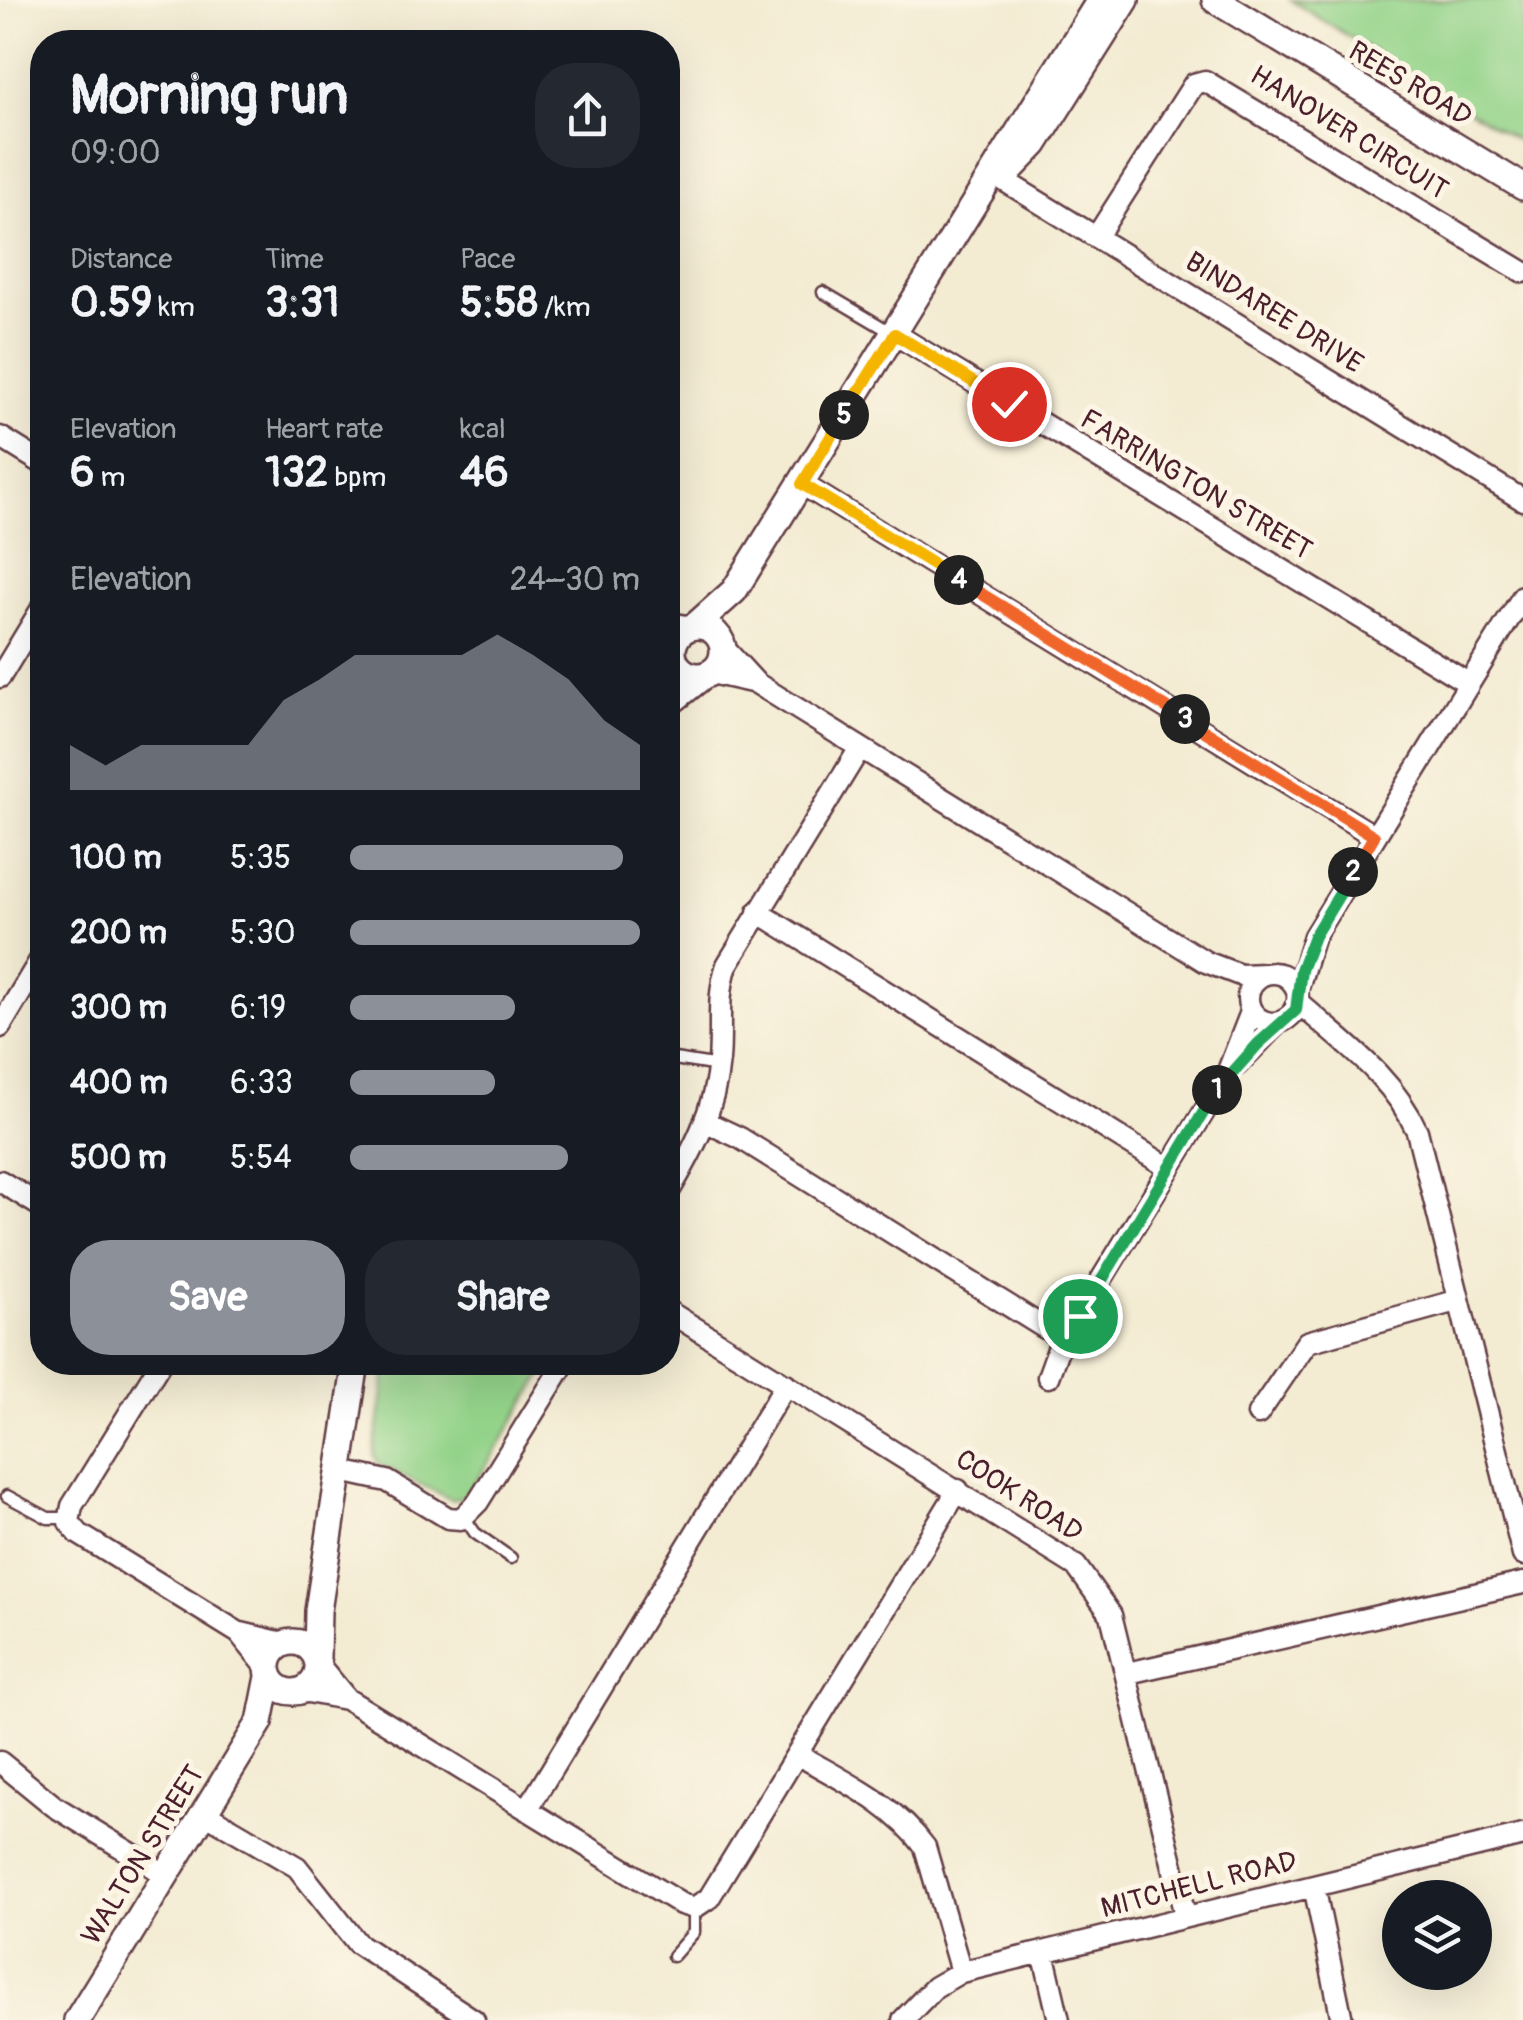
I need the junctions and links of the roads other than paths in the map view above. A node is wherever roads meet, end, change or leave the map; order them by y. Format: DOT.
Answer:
graph roads {
  1 [pos="1100,0"];
  2 [pos="1126,0"];
  3 [pos="1215,0"];
  4 [pos="998,177"];
  5 [pos="1523,188"];
  6 [pos="1097,236"];
  7 [pos="1523,272"];
  8 [pos="823,292"];
  9 [pos="895,334"];
  10 [pos="0,437"];
  11 [pos="30,455"];
  12 [pos="802,484"];
  13 [pos="1523,500"];
  14 [pos="734,591"];
  15 [pos="1523,596"];
  16 [pos="684,625"];
  17 [pos="30,628"];
  18 [pos="722,643"];
  19 [pos="680,664"];
  20 [pos="707,675"];
  21 [pos="0,677"];
  22 [pos="1468,683"];
  23 [pos="756,684"];
  24 [pos="680,695"];
  25 [pos="860,748"];
  26 [pos="1374,836"];
  27 [pos="758,912"];
  28 [pos="1314,936"];
  29 [pos="1206,962"];
  30 [pos="1267,974"];
  31 [pos="30,977"];
  32 [pos="1298,996"];
  33 [pos="1250,1010"];
  34 [pos="1282,1022"];
  35 [pos="0,1026"];
  36 [pos="1354,1052"];
  37 [pos="680,1060"];
  38 [pos="719,1066"];
  39 [pos="1226,1076"];
  40 [pos="706,1122"];
  41 [pos="1169,1168"];
  42 [pos="680,1171"];
  43 [pos="0,1180"];
  44 [pos="30,1199"];
  45 [pos="1456,1302"];
  46 [pos="680,1318"];
  47 [pos="1065,1330"];
  48 [pos="153,1375"];
  49 [pos="354,1375"];
  50 [pos="556,1375"];
  51 [pos="1048,1376"];
  52 [pos="786,1384"];
  53 [pos="1258,1414"];
  54 [pos="341,1470"];
  55 [pos="958,1490"];
  56 [pos="7,1496"];
  57 [pos="464,1517"];
  58 [pos="68,1518"];
  59 [pos="1523,1555"];
  60 [pos="511,1558"];
  61 [pos="1523,1583"];
  62 [pos="318,1611"];
  63 [pos="239,1633"];
  64 [pos="287,1642"];
  65 [pos="318,1661"];
  66 [pos="268,1673"];
  67 [pos="1128,1673"];
  68 [pos="299,1692"];
  69 [pos="347,1699"];
  70 [pos="260,1722"];
  71 [pos="797,1754"];
  72 [pos="0,1762"];
  73 [pos="526,1810"];
  74 [pos="204,1812"];
  75 [pos="1523,1835"];
  76 [pos="166,1875"];
  77 [pos="1314,1886"];
  78 [pos="694,1908"];
  79 [pos="1185,1915"];
  80 [pos="1043,1952"];
  81 [pos="673,1956"];
  82 [pos="961,1972"];
  83 [pos="77,2020"];
  84 [pos="474,2020"];
  85 [pos="903,2020"];
  86 [pos="1060,2020"];
  87 [pos="1342,2020"];
  1 -- 4 [label="street"];
  2 -- 4 [label="street"];
  3 -- 5 [label="street, REES ROAD"];
  4 -- 6 [label="street, BINDAREE DRIVE"];
  4 -- 9 [label="street"];
  6 -- 7 [label="street, HANOVER CIRCUIT"];
  6 -- 13 [label="street, BINDAREE DRIVE"];
  8 -- 9 [label="lane"];
  9 -- 12 [label="street"];
  9 -- 22 [label="street, FARRINGTON STREET"];
  10 -- 11 [label="street"];
  12 -- 14 [label="street"];
  12 -- 26 [label="street"];
  14 -- 16 [label="street"];
  14 -- 18 [label="street"];
  15 -- 22 [label="street"];
  16 -- 18 [label="street"];
  17 -- 21 [label="street"];
  18 -- 20 [label="street"];
  18 -- 23 [label="street"];
  19 -- 20 [label="street"];
  20 -- 23 [label="street"];
  20 -- 24 [label="street"];
  22 -- 26 [label="street"];
  23 -- 25 [label="street"];
  25 -- 27 [label="street"];
  25 -- 29 [label="street"];
  26 -- 28 [label="street"];
  27 -- 38 [label="street"];
  27 -- 41 [label="street"];
  28 -- 30 [label="street"];
  28 -- 32 [label="street"];
  29 -- 30 [label="street"];
  29 -- 33 [label="street"];
  30 -- 32 [label="street"];
  30 -- 33 [label="street"];
  31 -- 35 [label="street"];
  32 -- 34 [label="street"];
  32 -- 36 [label="street"];
  33 -- 34 [label="street"];
  33 -- 39 [label="street"];
  34 -- 36 [label="street"];
  34 -- 39 [label="street"];
  36 -- 45 [label="street"];
  37 -- 38 [label="lane"];
  38 -- 40 [label="street"];
  39 -- 41 [label="street"];
  40 -- 42 [label="street"];
  40 -- 47 [label="street"];
  41 -- 47 [label="street"];
  43 -- 44 [label="street"];
  45 -- 53 [label="street"];
  45 -- 59 [label="street"];
  46 -- 52 [label="street, COOK ROAD"];
  47 -- 51 [label="street"];
  48 -- 58 [label="street"];
  49 -- 54 [label="street"];
  50 -- 57 [label="street"];
  52 -- 55 [label="street, COOK ROAD"];
  52 -- 73 [label="street"];
  54 -- 57 [label="street"];
  54 -- 62 [label="street"];
  55 -- 67 [label="street, COOK ROAD"];
  55 -- 71 [label="street"];
  56 -- 58 [label="lane"];
  57 -- 60 [label="lane"];
  58 -- 63 [label="street"];
  61 -- 67 [label="street"];
  62 -- 64 [label="street"];
  62 -- 65 [label="street"];
  63 -- 64 [label="street"];
  63 -- 66 [label="street"];
  64 -- 65 [label="street"];
  64 -- 66 [label="street"];
  65 -- 68 [label="street"];
  65 -- 69 [label="street"];
  66 -- 68 [label="street"];
  66 -- 70 [label="street, WALTON STREET"];
  67 -- 79 [label="street, COOK ROAD"];
  68 -- 69 [label="street"];
  68 -- 70 [label="street, WALTON STREET"];
  69 -- 73 [label="street"];
  70 -- 74 [label="street, WALTON STREET"];
  71 -- 78 [label="street"];
  71 -- 82 [label="street"];
  72 -- 76 [label="street"];
  73 -- 78 [label="street"];
  74 -- 76 [label="street, WALTON STREET"];
  74 -- 84 [label="street"];
  75 -- 77 [label="street, MITCHELL ROAD"];
  76 -- 83 [label="street, WALTON STREET"];
  77 -- 79 [label="street, MITCHELL ROAD"];
  77 -- 87 [label="street"];
  78 -- 81 [label="lane"];
  79 -- 80 [label="street, MITCHELL ROAD"];
  80 -- 82 [label="street, MITCHELL ROAD"];
  80 -- 86 [label="street"];
  82 -- 85 [label="street, MITCHELL ROAD"];
}
